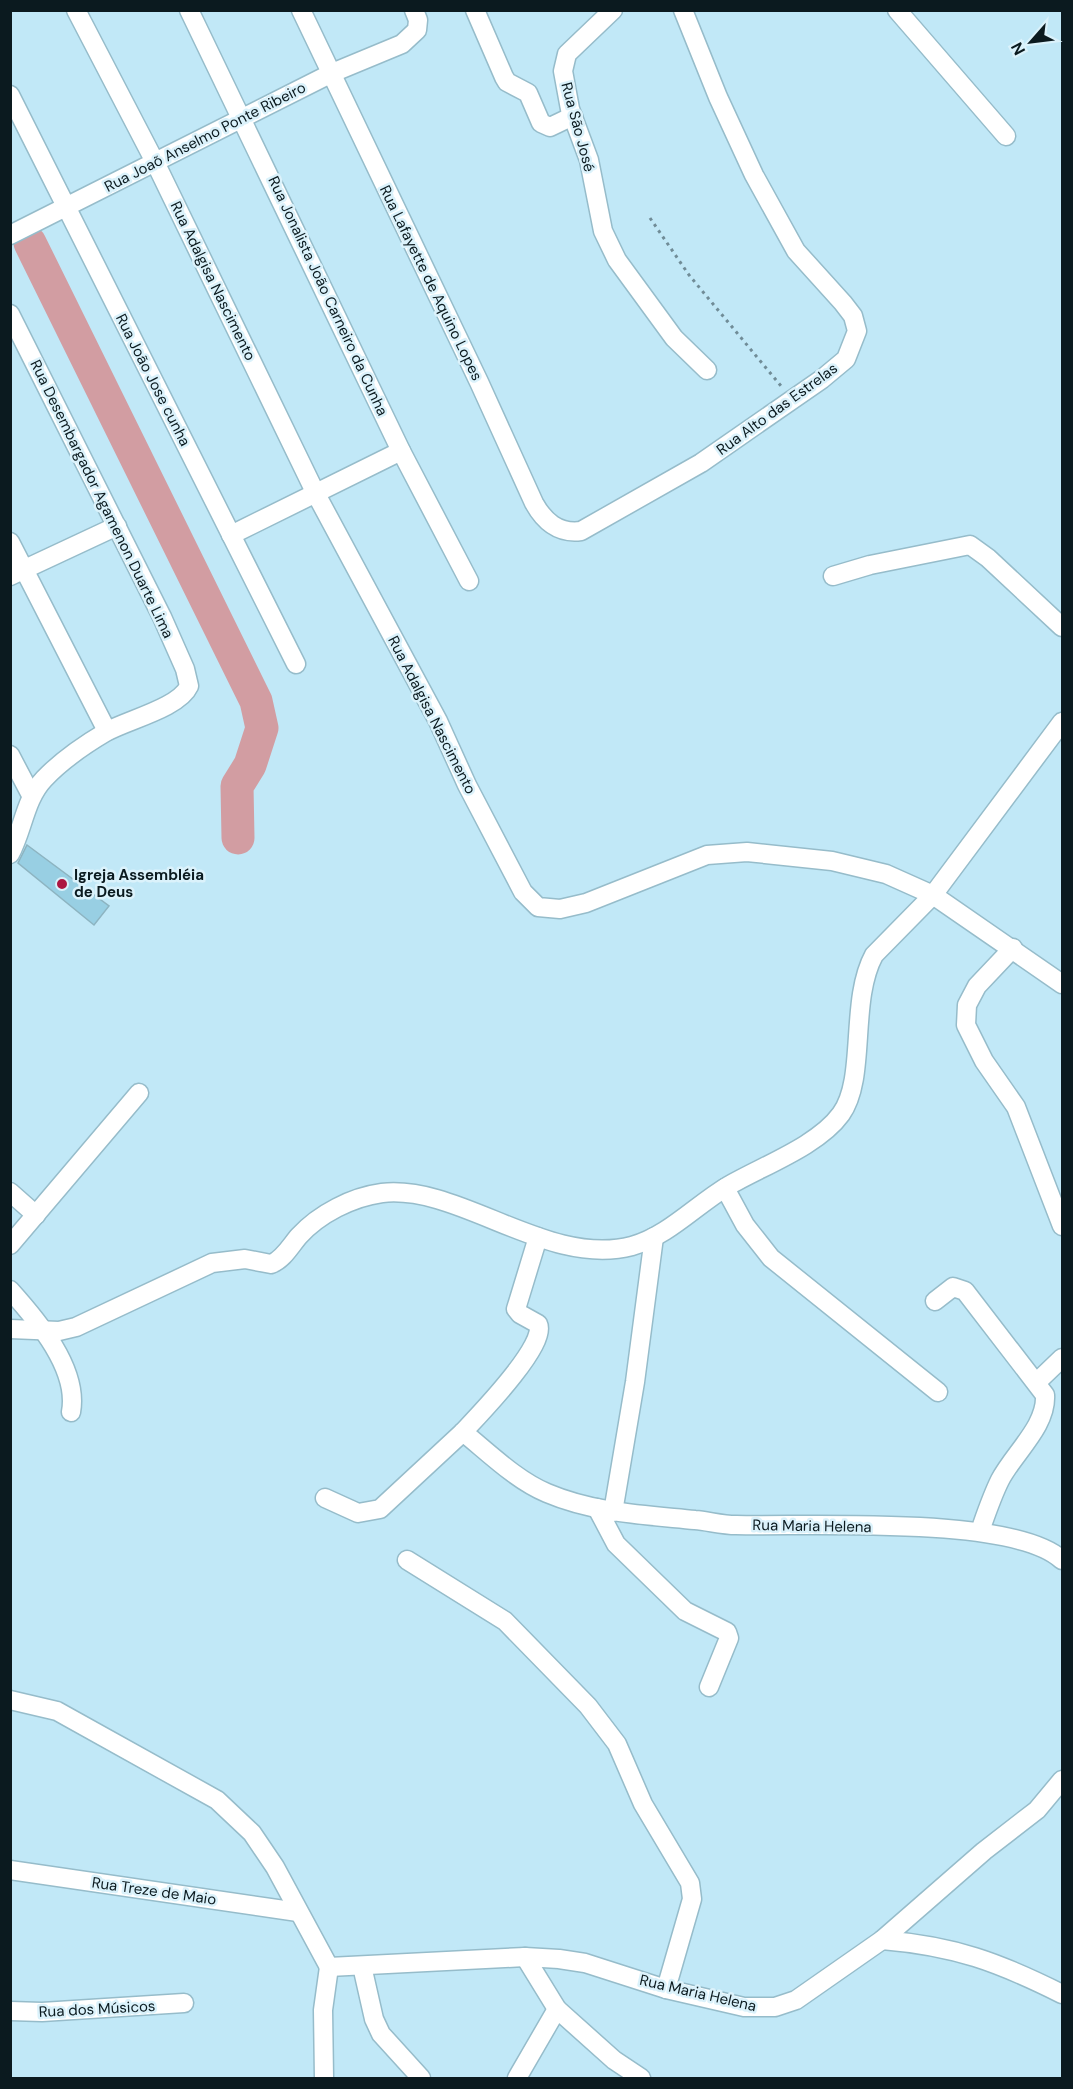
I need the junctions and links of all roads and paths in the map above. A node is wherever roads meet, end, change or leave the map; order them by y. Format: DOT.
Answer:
graph roads {
  1 [pos="76,10"];
  2 [pos="189,10"];
  3 [pos="301,10"];
  4 [pos="414,10"];
  5 [pos="475,10"];
  6 [pos="613,10"];
  7 [pos="683,10"];
  8 [pos="897,10"];
  9 [pos="332,73"];
  10 [pos="10,95"];
  11 [pos="573,116"];
  12 [pos="243,118"];
  13 [pos="1006,136"];
  14 [pos="155,162"];
  15 [pos="67,207"];
  16 [pos="650,218"];
  17 [pos="10,235"];
  18 [pos="10,314"];
  19 [pos="707,370"];
  20 [pos="792,399"];
  21 [pos="401,451"];
  22 [pos="316,494"];
  23 [pos="117,526"];
  24 [pos="581,531"];
  25 [pos="231,535"];
  26 [pos="10,542"];
  27 [pos="17,573"];
  28 [pos="833,576"];
  29 [pos="469,581"];
  30 [pos="1062,627"];
  31 [pos="296,664"];
  32 [pos="1062,722"];
  33 [pos="107,731"];
  34 [pos="10,755"];
  35 [pos="31,795"];
  36 [pos="10,854"];
  37 [pos="933,895"];
  38 [pos="1013,948"];
  39 [pos="1062,984"];
  40 [pos="139,1093"];
  41 [pos="725,1188"];
  42 [pos="10,1192"];
  43 [pos="36,1215"];
  44 [pos="1062,1226"];
  45 [pos="538,1237"];
  46 [pos="654,1237"];
  47 [pos="10,1245"];
  48 [pos="10,1290"];
  49 [pos="935,1301"];
  50 [pos="10,1329"];
  51 [pos="45,1330"];
  52 [pos="1062,1358"];
  53 [pos="1036,1382"];
  54 [pos="938,1392"];
  55 [pos="71,1412"];
  56 [pos="463,1432"];
  57 [pos="325,1498"];
  58 [pos="605,1510"];
  59 [pos="980,1531"];
  60 [pos="406,1560"];
  61 [pos="1062,1560"];
  62 [pos="709,1687"];
  63 [pos="10,1700"];
  64 [pos="1062,1780"];
  65 [pos="10,1870"];
  66 [pos="298,1912"];
  67 [pos="882,1940"];
  68 [pos="525,1957"];
  69 [pos="362,1966"];
  70 [pos="328,1967"];
  71 [pos="666,1989"];
  72 [pos="1062,1994"];
  73 [pos="184,2003"];
  74 [pos="557,2008"];
  75 [pos="10,2011"];
  76 [pos="324,2079"];
  77 [pos="421,2079"];
  78 [pos="517,2079"];
  79 [pos="641,2079"];
  1 -- 14 [label="street, Rua Adalgisa Nascimento"];
  2 -- 12 [label="street, Rua Jonalista João Carneiro da Cunha"];
  3 -- 9 [label="street, Rua Lafayette de Aquino Lopes"];
  4 -- 9 [label="street, Rua Joaõ Anselmo Ponte Ribeiro"];
  5 -- 11 [label="street"];
  6 -- 11 [label="street, Rua São José"];
  7 -- 20 [label="street, Rua Alto das Estrelas"];
  8 -- 13 [label="street"];
  9 -- 12 [label="street, Rua Joaõ Anselmo Ponte Ribeiro"];
  9 -- 24 [label="street, Rua Lafayette de Aquino Lopes"];
  10 -- 15 [label="street, Rua João Jose cunha"];
  11 -- 19 [label="street, Rua São José"];
  12 -- 14 [label="street, Rua Joaõ Anselmo Ponte Ribeiro"];
  12 -- 21 [label="street, Rua Jonalista João Carneiro da Cunha"];
  14 -- 15 [label="street, Rua Joaõ Anselmo Ponte Ribeiro"];
  14 -- 22 [label="street, Rua Adalgisa Nascimento"];
  15 -- 17 [label="street, Rua Joaõ Anselmo Ponte Ribeiro"];
  15 -- 25 [label="street, Rua João Jose cunha"];
  16 -- 20 [label="path"];
  18 -- 23 [label="street, Rua Desembargador Agamenon Duarte Lima"];
  20 -- 24 [label="street, Rua Alto das Estrelas"];
  21 -- 22 [label="street"];
  21 -- 29 [label="street, Rua Jonalista João Carneiro da Cunha"];
  22 -- 25 [label="street"];
  22 -- 37 [label="street, Rua Adalgisa Nascimento"];
  23 -- 27 [label="street"];
  23 -- 33 [label="street, Rua Desembargador Agamenon Duarte Lima"];
  25 -- 31 [label="street, Rua João Jose cunha"];
  26 -- 27 [label="street"];
  27 -- 33 [label="street"];
  28 -- 30 [label="street"];
  32 -- 37 [label="street"];
  33 -- 35 [label="street"];
  34 -- 35 [label="street"];
  35 -- 36 [label="street"];
  37 -- 38 [label="street, Rua Adalgisa Nascimento"];
  37 -- 41 [label="street"];
  38 -- 39 [label="street, Rua Adalgisa Nascimento"];
  38 -- 44 [label="street"];
  40 -- 43 [label="street"];
  41 -- 46 [label="street"];
  41 -- 54 [label="street"];
  42 -- 43 [label="street"];
  43 -- 47 [label="street"];
  45 -- 46 [label="street"];
  45 -- 51 [label="street"];
  45 -- 56 [label="street"];
  46 -- 58 [label="street"];
  48 -- 51 [label="street"];
  49 -- 53 [label="street"];
  50 -- 51 [label="street"];
  51 -- 55 [label="street"];
  52 -- 53 [label="street"];
  53 -- 59 [label="street"];
  56 -- 57 [label="street"];
  56 -- 58 [label="street, Rua Maria Helena"];
  58 -- 59 [label="street, Rua Maria Helena"];
  58 -- 62 [label="street"];
  59 -- 61 [label="street, Rua Maria Helena"];
  60 -- 71 [label="street"];
  63 -- 66 [label="street"];
  64 -- 67 [label="street, Rua Maria Helena"];
  65 -- 66 [label="street, Rua Treze de Maio"];
  66 -- 70 [label="street"];
  67 -- 71 [label="street, Rua Maria Helena"];
  67 -- 72 [label="street"];
  68 -- 69 [label="street, Rua Maria Helena"];
  68 -- 71 [label="street, Rua Maria Helena"];
  68 -- 74 [label="street"];
  69 -- 70 [label="street, Rua Maria Helena"];
  69 -- 77 [label="street"];
  70 -- 76 [label="street"];
  73 -- 75 [label="street, Rua dos Músicos"];
  74 -- 78 [label="street"];
  74 -- 79 [label="street"];
}
